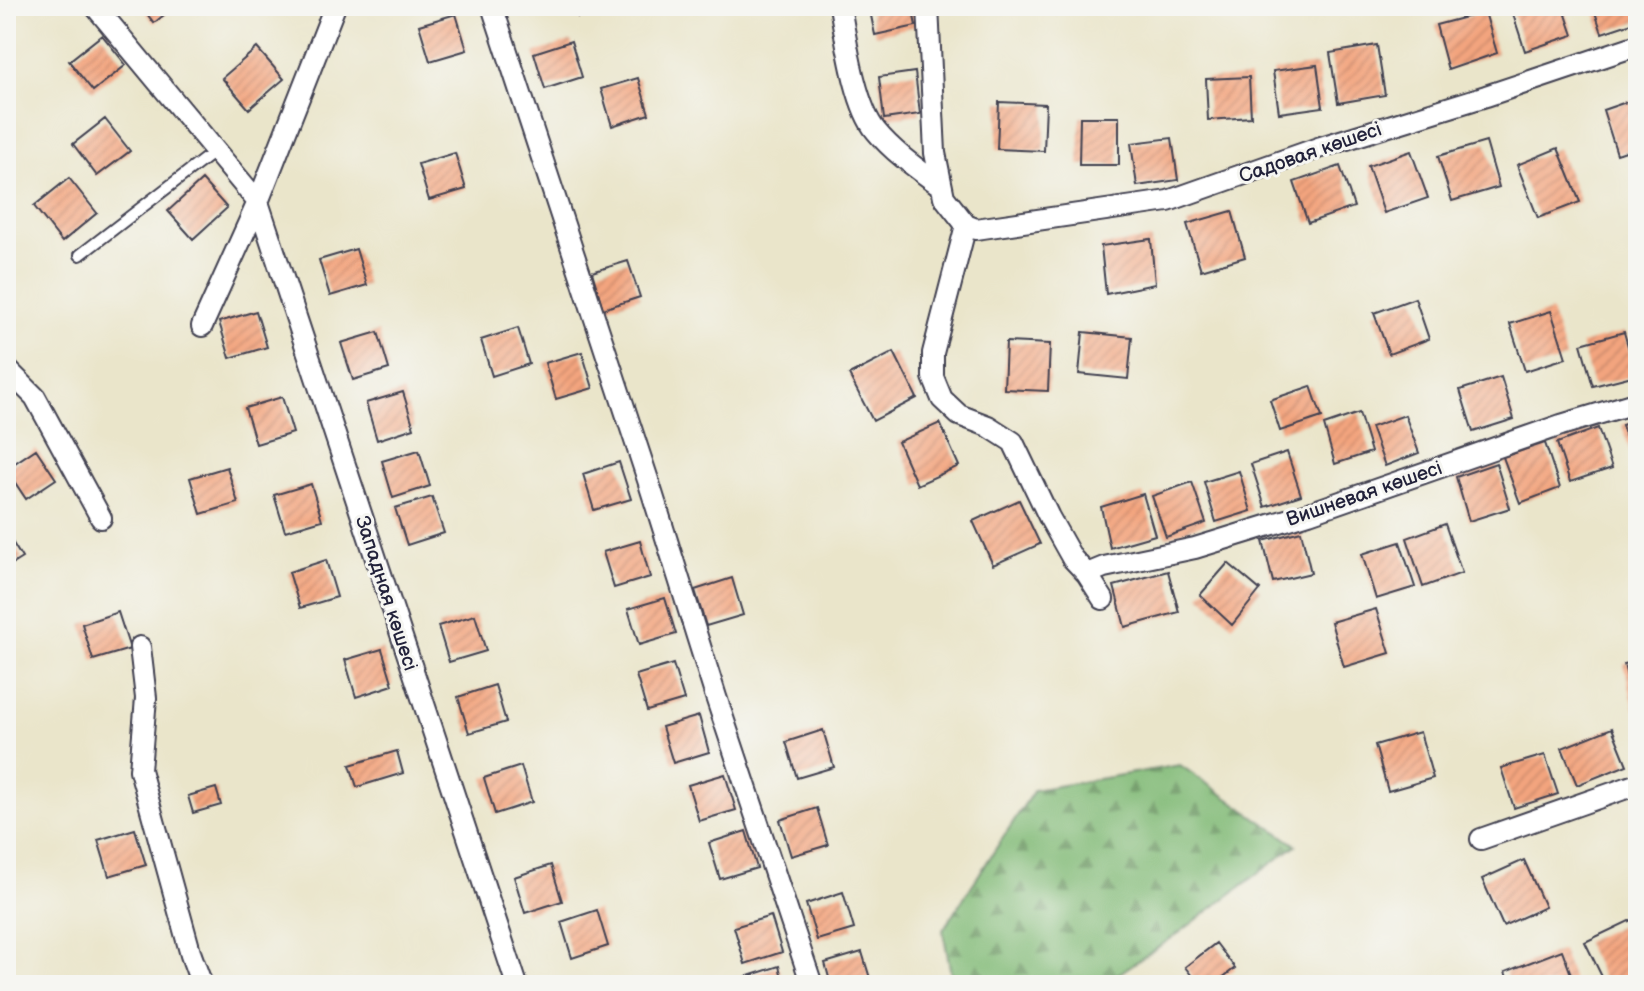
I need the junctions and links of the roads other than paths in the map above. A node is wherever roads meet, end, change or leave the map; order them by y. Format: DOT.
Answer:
graph roads {
  1 [pos="95,6"];
  2 [pos="335,6"];
  3 [pos="492,6"];
  4 [pos="840,6"];
  5 [pos="928,6"];
  6 [pos="1638,45"];
  7 [pos="215,151"];
  8 [pos="942,187"];
  9 [pos="258,202"];
  10 [pos="971,227"];
  11 [pos="80,255"];
  12 [pos="202,326"];
  13 [pos="6,368"];
  14 [pos="1638,402"];
  15 [pos="101,518"];
  16 [pos="1087,574"];
  17 [pos="1103,599"];
  18 [pos="140,647"];
  19 [pos="1638,784"];
  20 [pos="1481,839"];
  21 [pos="202,985"];
  22 [pos="517,985"];
  23 [pos="812,985"];
  1 -- 7 [label="street"];
  2 -- 9 [label="street"];
  3 -- 23 [label="street"];
  4 -- 8 [label="street"];
  5 -- 8 [label="street"];
  6 -- 10 [label="street, Садовая көшесі"];
  7 -- 9 [label="street"];
  7 -- 11 [label="lane"];
  8 -- 10 [label="street"];
  9 -- 12 [label="street"];
  9 -- 22 [label="street, Западная көшесі"];
  10 -- 16 [label="street"];
  13 -- 15 [label="street"];
  14 -- 16 [label="street, Вишневая көшесі"];
  16 -- 17 [label="street"];
  18 -- 21 [label="street"];
  19 -- 20 [label="street"];
}
